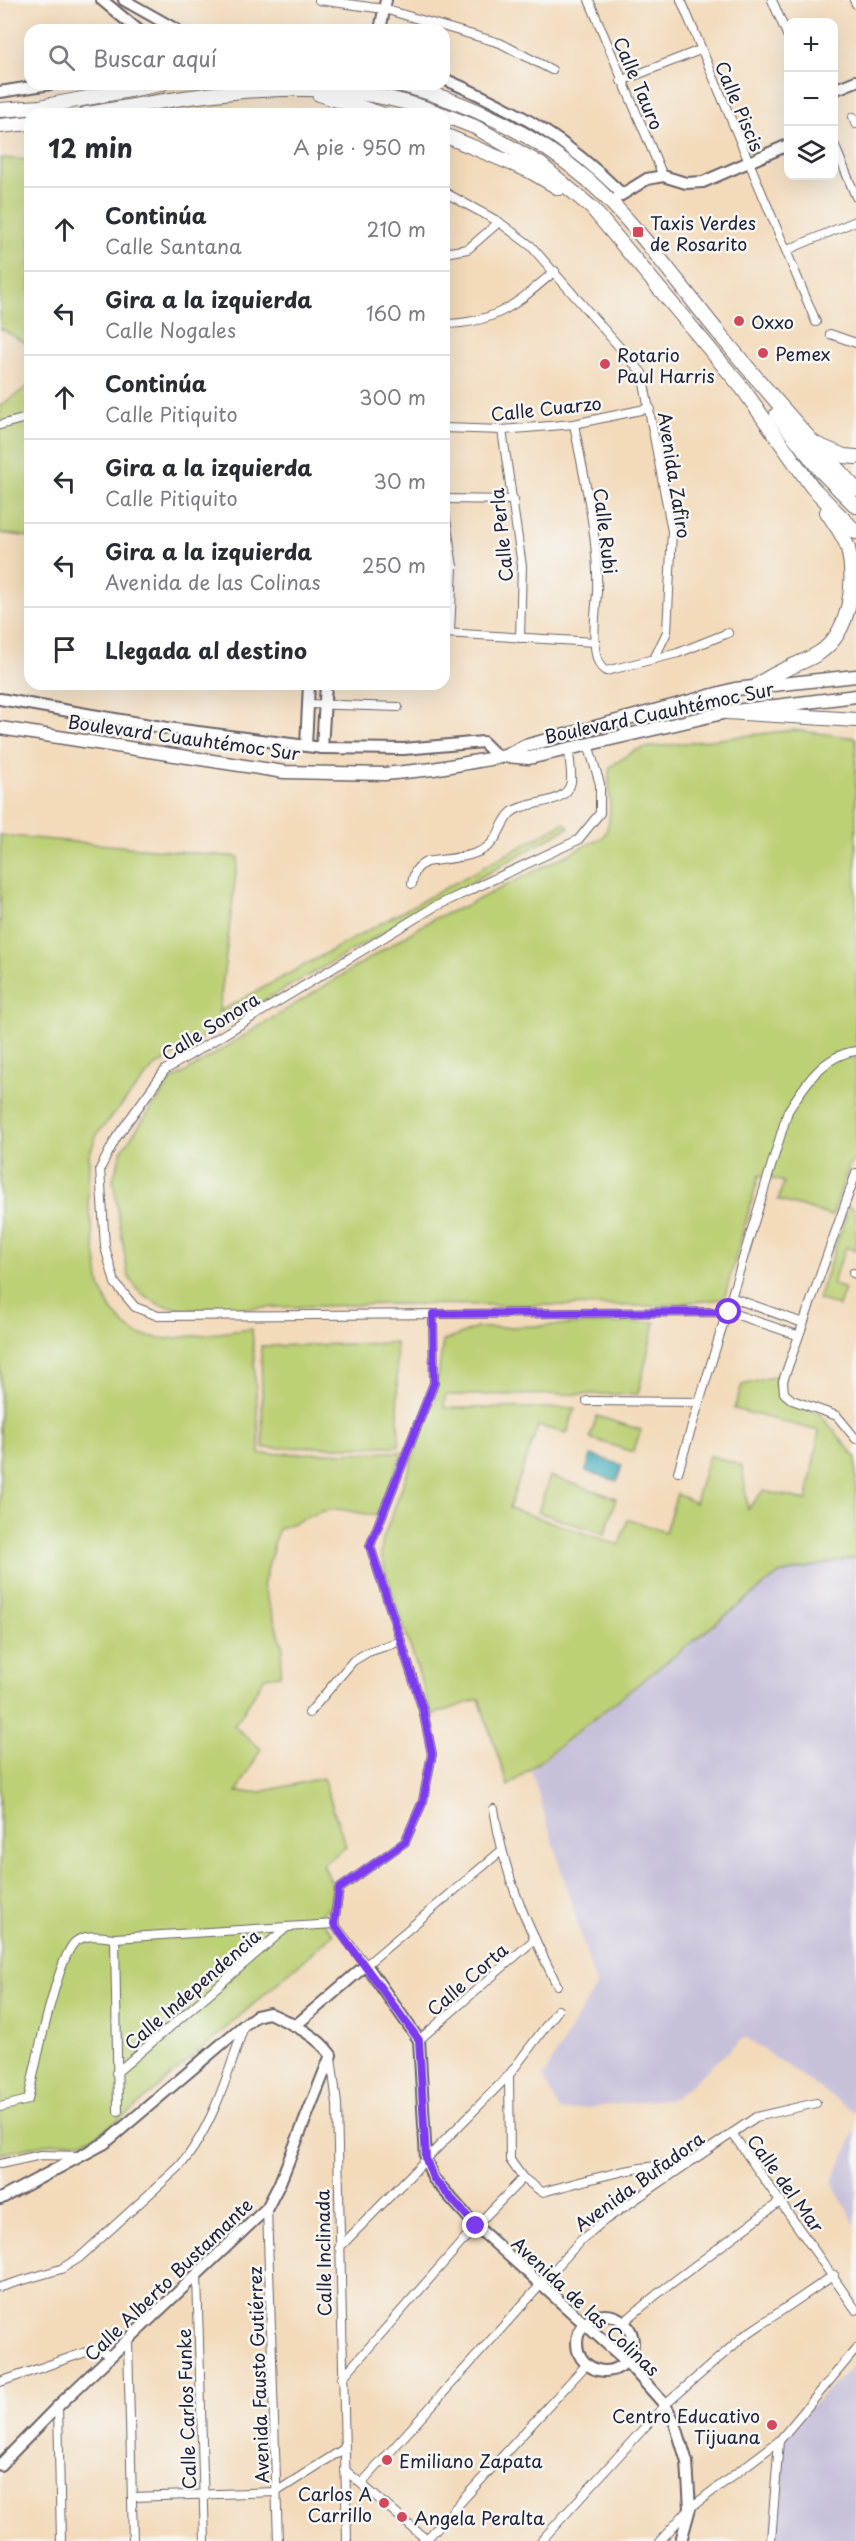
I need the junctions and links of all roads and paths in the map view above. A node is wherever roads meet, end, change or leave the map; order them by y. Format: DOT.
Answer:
graph roads {
  1 [pos="102,0"];
  2 [pos="124,0"];
  3 [pos="319,0"];
  4 [pos="590,0"];
  5 [pos="681,0"];
  6 [pos="772,0"];
  7 [pos="854,0"];
  8 [pos="856,4"];
  9 [pos="385,5"];
  10 [pos="131,24"];
  11 [pos="166,24"];
  12 [pos="381,24"];
  13 [pos="442,24"];
  14 [pos="450,26"];
  15 [pos="784,26"];
  16 [pos="700,50"];
  17 [pos="552,70"];
  18 [pos="621,81"];
  19 [pos="856,81"];
  20 [pos="450,82"];
  21 [pos="24,88"];
  22 [pos="838,88"];
  23 [pos="129,90"];
  24 [pos="239,90"];
  25 [pos="306,90"];
  26 [pos="328,90"];
  27 [pos="417,90"];
  28 [pos="0,92"];
  29 [pos="24,108"];
  30 [pos="27,108"];
  31 [pos="124,108"];
  32 [pos="362,108"];
  33 [pos="418,108"];
  34 [pos="0,110"];
  35 [pos="450,118"];
  36 [pos="24,124"];
  37 [pos="0,126"];
  38 [pos="450,140"];
  39 [pos="784,147"];
  40 [pos="838,154"];
  41 [pos="748,162"];
  42 [pos="663,176"];
  43 [pos="622,194"];
  44 [pos="450,195"];
  45 [pos="856,197"];
  46 [pos="611,203"];
  47 [pos="592,208"];
  48 [pos="856,221"];
  49 [pos="499,222"];
  50 [pos="788,250"];
  51 [pos="450,252"];
  52 [pos="555,271"];
  53 [pos="816,322"];
  54 [pos="450,324"];
  55 [pos="830,334"];
  56 [pos="856,343"];
  57 [pos="754,376"];
  58 [pos="743,390"];
  59 [pos="650,408"];
  60 [pos="24,419"];
  61 [pos="776,421"];
  62 [pos="574,424"];
  63 [pos="0,425"];
  64 [pos="450,428"];
  65 [pos="502,430"];
  66 [pos="812,442"];
  67 [pos="856,457"];
  68 [pos="812,487"];
  69 [pos="856,489"];
  70 [pos="450,500"];
  71 [pos="514,500"];
  72 [pos="856,506"];
  73 [pos="856,519"];
  74 [pos="856,531"];
  75 [pos="450,546"];
  76 [pos="453,567"];
  77 [pos="450,600"];
  78 [pos="450,632"];
  79 [pos="728,633"];
  80 [pos="520,638"];
  81 [pos="595,642"];
  82 [pos="654,659"];
  83 [pos="856,676"];
  84 [pos="758,685"];
  85 [pos="309,690"];
  86 [pos="326,690"];
  87 [pos="856,696"];
  88 [pos="0,699"];
  89 [pos="309,704"];
  90 [pos="326,706"];
  91 [pos="398,707"];
  92 [pos="727,712"];
  93 [pos="856,720"];
  94 [pos="0,728"];
  95 [pos="588,744"];
  96 [pos="306,746"];
  97 [pos="322,748"];
  98 [pos="568,749"];
  99 [pos="502,757"];
  100 [pos="412,884"];
  101 [pos="856,1051"];
  102 [pos="856,1173"];
  103 [pos="733,1298"];
  104 [pos="729,1312"];
  105 [pos="433,1314"];
  106 [pos="803,1323"];
  107 [pos="797,1335"];
  108 [pos="587,1401"];
  109 [pos="700,1402"];
  110 [pos="856,1439"];
  111 [pos="678,1472"];
  112 [pos="401,1641"];
  113 [pos="309,1713"];
  114 [pos="495,1809"];
  115 [pos="501,1851"];
  116 [pos="334,1924"];
  117 [pos="287,1927"];
  118 [pos="115,1938"];
  119 [pos="535,1939"];
  120 [pos="366,1965"];
  121 [pos="557,1985"];
  122 [pos="558,2010"];
  123 [pos="244,2025"];
  124 [pos="295,2026"];
  125 [pos="419,2040"];
  126 [pos="331,2055"];
  127 [pos="116,2073"];
  128 [pos="509,2075"];
  129 [pos="816,2103"];
  130 [pos="0,2107"];
  131 [pos="118,2111"];
  132 [pos="732,2133"];
  133 [pos="82,2156"];
  134 [pos="426,2159"];
  135 [pos="0,2164"];
  136 [pos="688,2164"];
  137 [pos="523,2178"];
  138 [pos="0,2199"];
  139 [pos="781,2201"];
  140 [pos="267,2208"];
  141 [pos="476,2226"];
  142 [pos="339,2248"];
  143 [pos="834,2275"];
  144 [pos="197,2276"];
  145 [pos="540,2285"];
  146 [pos="0,2287"];
  147 [pos="856,2310"];
  148 [pos="624,2322"];
  149 [pos="584,2324"];
  150 [pos="128,2342"];
  151 [pos="856,2349"];
  152 [pos="110,2357"];
  153 [pos="626,2361"];
  154 [pos="587,2364"];
  155 [pos="342,2378"];
  156 [pos="0,2382"];
  157 [pos="665,2404"];
  158 [pos="58,2406"];
  159 [pos="779,2441"];
  160 [pos="345,2448"];
  161 [pos="0,2465"];
  162 [pos="345,2470"];
  163 [pos="362,2483"];
  164 [pos="276,2492"];
  165 [pos="204,2494"];
  166 [pos="132,2497"];
  167 [pos="690,2508"];
  168 [pos="427,2540"];
  169 [pos="61,2541"];
  170 [pos="133,2541"];
  171 [pos="205,2541"];
  172 [pos="278,2541"];
  173 [pos="346,2541"];
  174 [pos="541,2541"];
  175 [pos="660,2541"];
  176 [pos="681,2541"];
  177 [pos="771,2541"];
  1 -- 10 [label="street"];
  2 -- 11 [label="street"];
  3 -- 9 [label="street"];
  4 -- 18 [label="street, Calle Tauro"];
  5 -- 16 [label="street, Calle Piscis"];
  6 -- 15 [label="street"];
  7 -- 8 [label="street"];
  9 -- 12 [label="street"];
  9 -- 13 [label="street"];
  14 -- 17 [label="street"];
  16 -- 18 [label="street"];
  16 -- 41 [label="street, Calle Piscis"];
  18 -- 42 [label="street, Calle Tauro"];
  19 -- 22 [label="street"];
  20 -- 43 [label="street"];
  21 -- 28 [label="street"];
  23 -- 30 [label="highway"];
  24 -- 31 [label="highway"];
  25 -- 32 [label="highway"];
  26 -- 33 [label="highway"];
  27 -- 46 [label="highway"];
  29 -- 34 [label="highway"];
  35 -- 47 [label="highway"];
  36 -- 37 [label="highway"];
  38 -- 47 [label="highway"];
  39 -- 41 [label="street"];
  40 -- 45 [label="street"];
  41 -- 42 [label="street"];
  41 -- 50 [label="street, Calle Piscis"];
  42 -- 43 [label="street"];
  43 -- 46 [label="street"];
  44 -- 49 [label="street, Avenida Zafiro"];
  46 -- 57 [label="highway"];
  47 -- 58 [label="highway"];
  48 -- 50 [label="street"];
  49 -- 51 [label="street"];
  49 -- 52 [label="street, Avenida Zafiro"];
  50 -- 53 [label="street, Calle Piscis"];
  52 -- 54 [label="street"];
  52 -- 59 [label="street, Avenida Zafiro"];
  55 -- 56 [label="street"];
  57 -- 61 [label="highway"];
  57 -- 66 [label="highway"];
  58 -- 61 [label="highway"];
  58 -- 68 [label="highway"];
  59 -- 62 [label="street, Calle Cuarzo"];
  59 -- 82 [label="street, Avenida Zafiro"];
  60 -- 63 [label="street"];
  61 -- 72 [label="highway"];
  61 -- 73 [label="highway"];
  62 -- 65 [label="street, Calle Cuarzo"];
  62 -- 81 [label="street, Calle Rubi"];
  64 -- 65 [label="street, Calle Cuarzo"];
  65 -- 71 [label="street, Calle Perla"];
  66 -- 67 [label="highway"];
  66 -- 69 [label="highway"];
  68 -- 74 [label="highway"];
  68 -- 84 [label="highway"];
  70 -- 71 [label="street"];
  71 -- 80 [label="street, Calle Perla"];
  75 -- 76 [label="street"];
  76 -- 77 [label="street"];
  78 -- 80 [label="street"];
  79 -- 82 [label="street"];
  80 -- 81 [label="street"];
  81 -- 82 [label="street"];
  83 -- 84 [label="main road, Boulevard Cuauhtémoc Sur"];
  84 -- 99 [label="main road, Boulevard Cuauhtémoc Sur"];
  85 -- 89 [label="street"];
  86 -- 90 [label="street"];
  87 -- 92 [label="main road, Boulevard Cuauhtémoc Sur"];
  88 -- 96 [label="street"];
  89 -- 90 [label="street"];
  89 -- 96 [label="street"];
  90 -- 91 [label="street"];
  90 -- 97 [label="street"];
  92 -- 93 [label="highway"];
  92 -- 95 [label="main road, Boulevard Cuauhtémoc Sur"];
  94 -- 99 [label="main road, Boulevard Cuauhtémoc Sur"];
  95 -- 98 [label="main road, Boulevard Cuauhtémoc Sur"];
  95 -- 105 [label="street, Calle Sonora"];
  96 -- 97 [label="street"];
  97 -- 99 [label="street"];
  98 -- 99 [label="main road, Boulevard Cuauhtémoc Sur"];
  98 -- 100 [label="street"];
  101 -- 103 [label="street"];
  102 -- 106 [label="street"];
  103 -- 104 [label="street"];
  103 -- 106 [label="street"];
  104 -- 105 [label="street, Calle Sonora"];
  104 -- 107 [label="street, Calle Sonora"];
  104 -- 109 [label="street"];
  105 -- 112 [label="street"];
  106 -- 107 [label="street"];
  107 -- 110 [label="street"];
  108 -- 109 [label="street"];
  109 -- 111 [label="street"];
  112 -- 113 [label="street"];
  112 -- 116 [label="street"];
  114 -- 115 [label="street"];
  115 -- 119 [label="street"];
  115 -- 120 [label="street"];
  116 -- 117 [label="street"];
  116 -- 120 [label="street"];
  117 -- 118 [label="street"];
  117 -- 127 [label="street, Calle Independencia"];
  118 -- 127 [label="street"];
  118 -- 130 [label="street"];
  119 -- 121 [label="street"];
  119 -- 125 [label="street, Calle Corta"];
  120 -- 124 [label="street"];
  120 -- 125 [label="street"];
  122 -- 128 [label="street"];
  123 -- 124 [label="street"];
  123 -- 133 [label="street"];
  123 -- 146 [label="street"];
  124 -- 126 [label="street"];
  125 -- 134 [label="street, Avenida de las Colinas"];
  126 -- 140 [label="street, Calle Alberto Bustamante"];
  126 -- 142 [label="street, Calle Inclinada"];
  127 -- 131 [label="street"];
  128 -- 134 [label="street"];
  128 -- 137 [label="street"];
  129 -- 132 [label="street, Avenida Bufadora"];
  132 -- 136 [label="street, Avenida Bufadora"];
  132 -- 139 [label="street, Calle del Mar"];
  133 -- 135 [label="street"];
  133 -- 138 [label="street"];
  134 -- 141 [label="street, Avenida de las Colinas"];
  134 -- 142 [label="street"];
  136 -- 137 [label="street"];
  136 -- 145 [label="street, Avenida Bufadora"];
  137 -- 141 [label="street"];
  139 -- 143 [label="street, Calle del Mar"];
  139 -- 148 [label="street"];
  140 -- 144 [label="street, Calle Alberto Bustamante"];
  140 -- 164 [label="street, Avenida Fausto Gutiérrez"];
  141 -- 145 [label="street, Avenida de las Colinas"];
  141 -- 155 [label="street"];
  142 -- 155 [label="street, Calle Inclinada"];
  143 -- 147 [label="street, Calle del Mar"];
  143 -- 157 [label="street"];
  144 -- 150 [label="street, Calle Alberto Bustamante"];
  144 -- 165 [label="street, Calle Carlos Funke"];
  145 -- 149 [label="street, Avenida de las Colinas"];
  145 -- 163 [label="street, Avenida Bufadora"];
  148 -- 149 [label="street"];
  148 -- 153 [label="street"];
  149 -- 153 [label="street, Avenida de las Colinas"];
  149 -- 154 [label="street"];
  150 -- 152 [label="street, Calle Alberto Bustamante"];
  150 -- 166 [label="street"];
  151 -- 159 [label="street"];
  152 -- 156 [label="street"];
  152 -- 158 [label="street, Calle Alberto Bustamante"];
  153 -- 154 [label="street"];
  153 -- 157 [label="street, Avenida de las Colinas"];
  154 -- 168 [label="street"];
  155 -- 160 [label="street, Calle Inclinada"];
  157 -- 167 [label="street, Avenida de las Colinas"];
  157 -- 174 [label="street"];
  158 -- 161 [label="street, Calle Alberto Bustamante"];
  158 -- 169 [label="street"];
  159 -- 167 [label="street"];
  159 -- 177 [label="street"];
  160 -- 162 [label="street, Calle Inclinada"];
  160 -- 164 [label="street"];
  162 -- 163 [label="street"];
  162 -- 173 [label="street, Calle Inclinada"];
  163 -- 168 [label="street"];
  164 -- 165 [label="street"];
  164 -- 172 [label="street, Avenida Fausto Gutiérrez"];
  165 -- 166 [label="street"];
  165 -- 171 [label="street, Calle Carlos Funke"];
  166 -- 170 [label="street"];
  167 -- 175 [label="street"];
  167 -- 176 [label="street, Avenida de las Colinas"];
}
